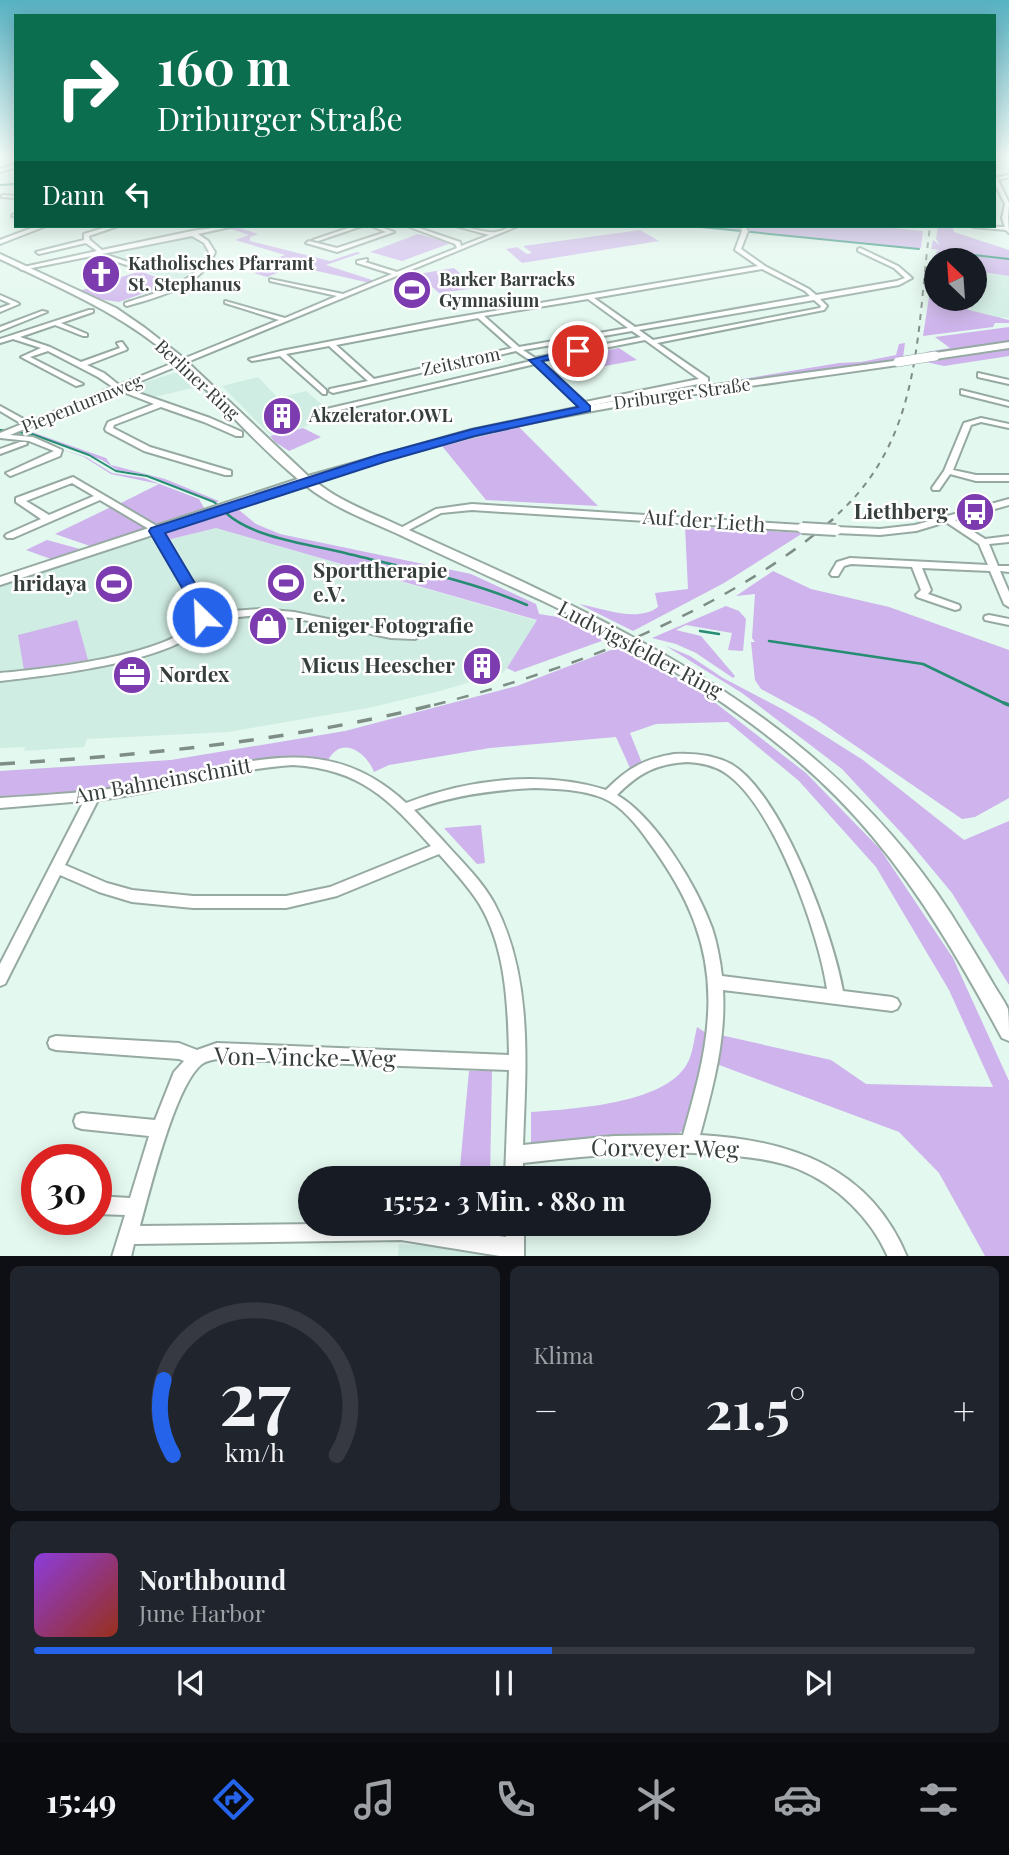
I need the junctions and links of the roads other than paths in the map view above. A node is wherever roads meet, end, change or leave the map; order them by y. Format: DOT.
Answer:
graph roads {
  1 [pos="1007,218"];
  2 [pos="38,228"];
  3 [pos="108,228"];
  4 [pos="221,228"];
  5 [pos="353,228"];
  6 [pos="379,228"];
  7 [pos="415,228"];
  8 [pos="472,228"];
  9 [pos="508,228"];
  10 [pos="744,230"];
  11 [pos="1009,230"];
  12 [pos="192,233"];
  13 [pos="493,234"];
  14 [pos="0,241"];
  15 [pos="87,241"];
  16 [pos="459,247"];
  17 [pos="860,250"];
  18 [pos="100,251"];
  19 [pos="39,252"];
  20 [pos="0,256"];
  21 [pos="110,258"];
  22 [pos="363,262"];
  23 [pos="136,266"];
  24 [pos="763,267"];
  25 [pos="22,268"];
  26 [pos="397,274"];
  27 [pos="272,280"];
  28 [pos="810,294"];
  29 [pos="343,296"];
  30 [pos="0,297"];
  31 [pos="589,297"];
  32 [pos="227,302"];
  33 [pos="127,304"];
  34 [pos="0,310"];
  35 [pos="44,312"];
  36 [pos="84,312"];
  37 [pos="479,315"];
  38 [pos="286,320"];
  39 [pos="55,323"];
  40 [pos="632,328"];
  41 [pos="0,329"];
  42 [pos="85,335"];
  43 [pos="14,337"];
  44 [pos="648,340"];
  45 [pos="0,341"];
  46 [pos="330,344"];
  47 [pos="1009,345"];
  48 [pos="124,347"];
  49 [pos="48,348"];
  50 [pos="517,349"];
  51 [pos="281,353"];
  52 [pos="252,359"];
  53 [pos="533,361"];
  54 [pos="182,363"];
  55 [pos="80,365"];
  56 [pos="981,375"];
  57 [pos="373,382"];
  58 [pos="1009,382"];
  59 [pos="74,383"];
  60 [pos="120,389"];
  61 [pos="333,391"];
  62 [pos="323,392"];
  63 [pos="964,392"];
  64 [pos="577,400"];
  65 [pos="1009,404"];
  66 [pos="159,405"];
  67 [pos="0,408"];
  68 [pos="318,413"];
  69 [pos="1009,414"];
  70 [pos="1005,425"];
  71 [pos="25,426"];
  72 [pos="239,435"];
  73 [pos="1,436"];
  74 [pos="23,444"];
  75 [pos="0,453"];
  76 [pos="948,471"];
  77 [pos="10,473"];
  78 [pos="228,473"];
  79 [pos="1009,476"];
  80 [pos="307,482"];
  81 [pos="936,488"];
  82 [pos="100,496"];
  83 [pos="1009,502"];
  84 [pos="48,519"];
  85 [pos="947,519"];
  86 [pos="156,531"];
  87 [pos="400,531"];
  88 [pos="10,536"];
  89 [pos="1009,540"];
  90 [pos="983,541"];
  91 [pos="916,564"];
  92 [pos="994,568"];
  93 [pos="1009,569"];
  94 [pos="835,574"];
  95 [pos="0,581"];
  96 [pos="1009,604"];
  97 [pos="955,607"];
  98 [pos="202,617"];
  99 [pos="989,618"];
  100 [pos="1009,622"];
  101 [pos="415,636"];
  102 [pos="0,677"];
  103 [pos="609,795"];
  104 [pos="93,797"];
  105 [pos="0,803"];
  106 [pos="405,808"];
  107 [pos="440,848"];
  108 [pos="58,870"];
  109 [pos="0,979"];
  110 [pos="715,982"];
  111 [pos="836,996"];
  112 [pos="892,1004"];
  113 [pos="1009,1031"];
  114 [pos="56,1043"];
  115 [pos="197,1059"];
  116 [pos="515,1063"];
  117 [pos="82,1121"];
  118 [pos="160,1129"];
  119 [pos="689,1144"];
  120 [pos="514,1155"];
  121 [pos="514,1166"];
  122 [pos="112,1206"];
  123 [pos="137,1207"];
  124 [pos="128,1235"];
  125 [pos="515,1252"];
  126 [pos="121,1256"];
  127 [pos="898,1256"];
  1 -- 11 [label="street"];
  2 -- 14 [label="main road"];
  3 -- 15 [label="street"];
  4 -- 12 [label="street"];
  5 -- 6 [label="street"];
  7 -- 16 [label="street"];
  8 -- 13 [label="street"];
  9 -- 13 [label="street, Piepenturmweg"];
  10 -- 24 [label="street"];
  12 -- 18 [label="street"];
  12 -- 33 [label="street"];
  13 -- 16 [label="street, Piepenturmweg"];
  15 -- 18 [label="street"];
  15 -- 19 [label="street"];
  16 -- 26 [label="street, Piepenturmweg"];
  17 -- 28 [label="street, Zeitstrom"];
  18 -- 25 [label="street"];
  20 -- 25 [label="main road, Berliner Ring"];
  21 -- 23 [label="street"];
  22 -- 26 [label="street"];
  24 -- 28 [label="street"];
  24 -- 31 [label="street"];
  25 -- 54 [label="main road, Berliner Ring"];
  26 -- 29 [label="street, Piepenturmweg"];
  27 -- 29 [label="street"];
  28 -- 40 [label="street, Zeitstrom"];
  28 -- 44 [label="street"];
  29 -- 38 [label="street, Piepenturmweg"];
  30 -- 34 [label="street"];
  31 -- 37 [label="street"];
  31 -- 40 [label="street"];
  32 -- 38 [label="street"];
  35 -- 41 [label="street"];
  36 -- 39 [label="street"];
  37 -- 46 [label="street"];
  37 -- 50 [label="street"];
  38 -- 54 [label="street, Piepenturmweg"];
  39 -- 42 [label="street"];
  39 -- 43 [label="street"];
  40 -- 44 [label="street"];
  40 -- 50 [label="street, Zeitstrom"];
  43 -- 45 [label="street"];
  43 -- 49 [label="street"];
  44 -- 53 [label="street"];
  44 -- 64 [label="street"];
  46 -- 51 [label="street"];
  46 -- 57 [label="street"];
  47 -- 64 [label="main road, Driburger Straße, bridge"];
  48 -- 55 [label="street"];
  49 -- 55 [label="street"];
  49 -- 59 [label="street"];
  50 -- 53 [label="street"];
  50 -- 57 [label="street, Zeitstrom"];
  51 -- 52 [label="street"];
  51 -- 62 [label="street"];
  53 -- 64 [label="street"];
  53 -- 68 [label="street"];
  54 -- 60 [label="street, Piepenturmweg"];
  54 -- 80 [label="main road, Berliner Ring"];
  55 -- 60 [label="street"];
  56 -- 58 [label="street"];
  57 -- 61 [label="street, Zeitstrom"];
  60 -- 66 [label="street"];
  60 -- 71 [label="street, Piepenturmweg"];
  63 -- 65 [label="street"];
  64 -- 80 [label="main road, Driburger Straße"];
  66 -- 72 [label="street"];
  66 -- 78 [label="street"];
  67 -- 71 [label="street"];
  69 -- 70 [label="street"];
  70 -- 76 [label="street"];
  71 -- 73 [label="street, Piepenturmweg"];
  73 -- 77 [label="street, Piepenturmweg"];
  74 -- 75 [label="street, Piepenturmweg"];
  76 -- 79 [label="street"];
  76 -- 81 [label="street"];
  80 -- 86 [label="main road, Driburger Straße"];
  80 -- 87 [label="main road, Ludwigsfelder Ring"];
  82 -- 84 [label="street"];
  82 -- 84 [label="street"];
  82 -- 86 [label="street"];
  83 -- 85 [label="street, Auf der Lieth"];
  84 -- 88 [label="street"];
  85 -- 87 [label="street, Auf der Lieth, bridge"];
  85 -- 90 [label="street"];
  86 -- 95 [label="main road, Driburger Straße"];
  86 -- 98 [label="street"];
  87 -- 113 [label="main road, Ludwigsfelder Ring"];
  89 -- 90 [label="street"];
  90 -- 92 [label="street"];
  91 -- 92 [label="street"];
  91 -- 94 [label="street"];
  91 -- 97 [label="street"];
  92 -- 93 [label="street"];
  92 -- 96 [label="street"];
  98 -- 101 [label="street"];
  98 -- 102 [label="street"];
  99 -- 100 [label="street"];
  103 -- 106 [label="street"];
  103 -- 110 [label="street"];
  103 -- 111 [label="street"];
  104 -- 105 [label="street, Am Bahneinschnitt"];
  104 -- 106 [label="street, Am Bahneinschnitt"];
  104 -- 108 [label="street"];
  106 -- 107 [label="street, Am Bahneinschnitt"];
  107 -- 108 [label="street"];
  107 -- 116 [label="street, Am Bahneinschnitt"];
  108 -- 109 [label="street"];
  110 -- 111 [label="street"];
  110 -- 119 [label="street"];
  111 -- 112 [label="street"];
  114 -- 115 [label="street, Von-Vincke-Weg"];
  115 -- 116 [label="street, Von-Vincke-Weg"];
  115 -- 118 [label="street"];
  116 -- 120 [label="street, Am Bahneinschnitt"];
  117 -- 118 [label="street"];
  118 -- 123 [label="street"];
  119 -- 120 [label="street, Corveyer Weg"];
  119 -- 127 [label="street, Corveyer Weg"];
  120 -- 121 [label="street, Am Bahneinschnitt"];
  122 -- 123 [label="street"];
  123 -- 124 [label="street"];
  124 -- 125 [label="street"];
  124 -- 126 [label="street"];
}
